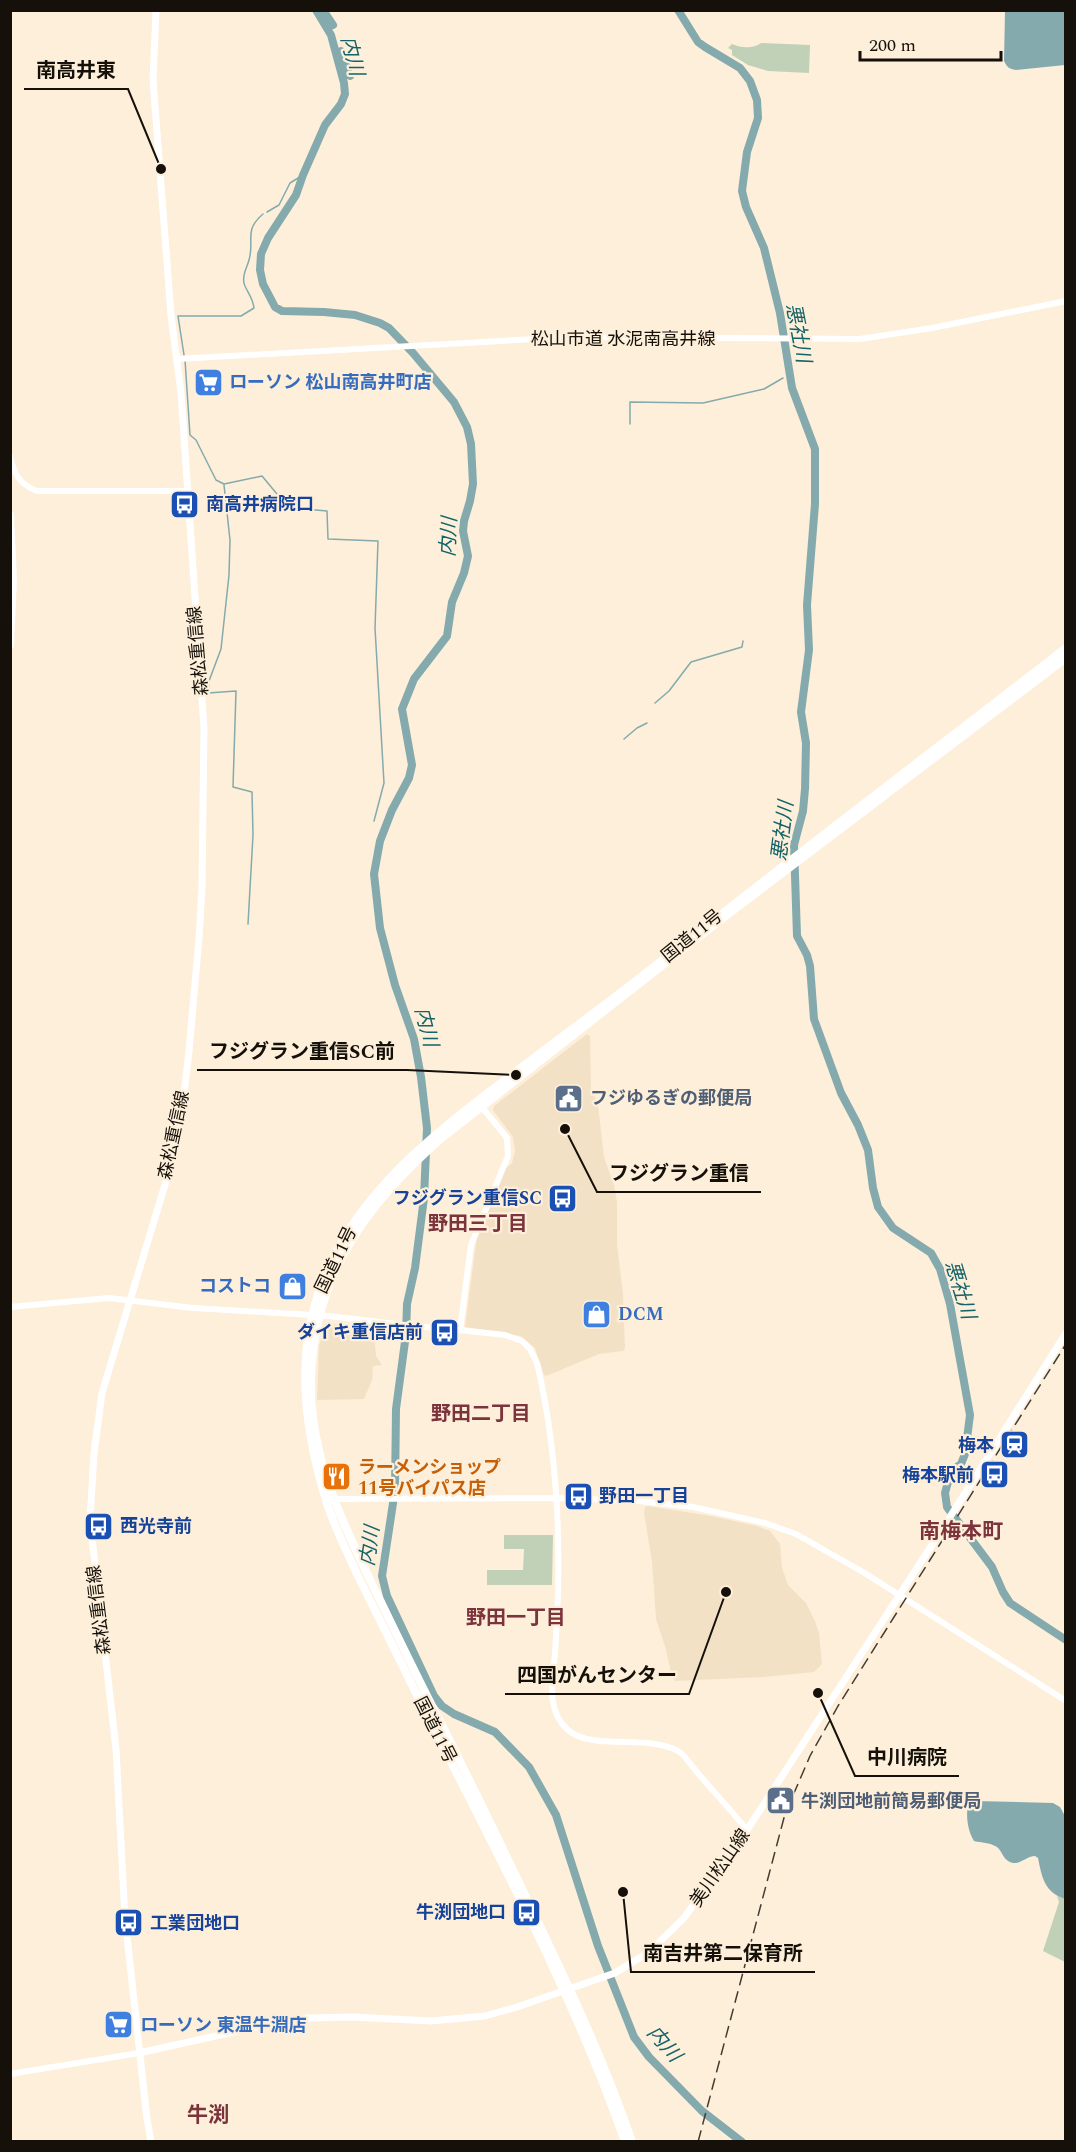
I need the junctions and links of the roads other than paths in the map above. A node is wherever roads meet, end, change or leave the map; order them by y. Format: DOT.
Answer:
graph roads {
  1 [pos="156,10"];
  2 [pos="1065,301"];
  3 [pos="177,359"];
  4 [pos="10,456"];
  5 [pos="187,491"];
  6 [pos="10,515"];
  7 [pos="10,645"];
  8 [pos="1065,648"];
  9 [pos="1065,658"];
  10 [pos="801,855"];
  11 [pos="790,863"];
  12 [pos="481,1106"];
  13 [pos="442,1133"];
  14 [pos="129,1299"];
  15 [pos="10,1307"];
  16 [pos="316,1316"];
  17 [pos="460,1330"];
  18 [pos="1065,1333"];
  19 [pos="555,1498"];
  20 [pos="329,1499"];
  21 [pos="1065,1701"];
  22 [pos="747,1830"];
  23 [pos="566,1990"];
  24 [pos="575,2009"];
  25 [pos="139,2053"];
  26 [pos="10,2074"];
  27 [pos="152,2142"];
  28 [pos="625,2142"];
  29 [pos="632,2142"];
  1 -- 3 [label="main road, 森松重信線"];
  2 -- 3 [label="street, 松山市道 水泥南高井線"];
  3 -- 5 [label="main road, 森松重信線"];
  4 -- 5 [label="street"];
  5 -- 14 [label="main road, 森松重信線"];
  6 -- 7 [label="highway"];
  8 -- 10 [label="highway, 国道11号"];
  9 -- 10 [label="highway, 国道11号"];
  10 -- 11 [label="highway, 国道11号"];
  11 -- 12 [label="highway, 国道11号"];
  11 -- 13 [label="highway, 国道11号"];
  12 -- 13 [label="highway, 国道11号"];
  12 -- 17 [label="street"];
  13 -- 16 [label="highway, 国道11号"];
  14 -- 15 [label="street"];
  14 -- 16 [label="street"];
  14 -- 25 [label="main road, 森松重信線"];
  16 -- 17 [label="street"];
  16 -- 20 [label="highway, 国道11号"];
  17 -- 19 [label="street"];
  18 -- 22 [label="main road, 美川松山線"];
  19 -- 20 [label="street"];
  19 -- 21 [label="street"];
  19 -- 22 [label="street"];
  20 -- 23 [label="highway, 国道11号"];
  22 -- 23 [label="main road, 美川松山線"];
  23 -- 24 [label="highway, 国道11号"];
  23 -- 25 [label="main road, 美川松山線"];
  24 -- 28 [label="highway, 国道11号"];
  24 -- 29 [label="highway, 国道11号"];
  25 -- 26 [label="street"];
  25 -- 27 [label="main road, 森松重信線"];
}
